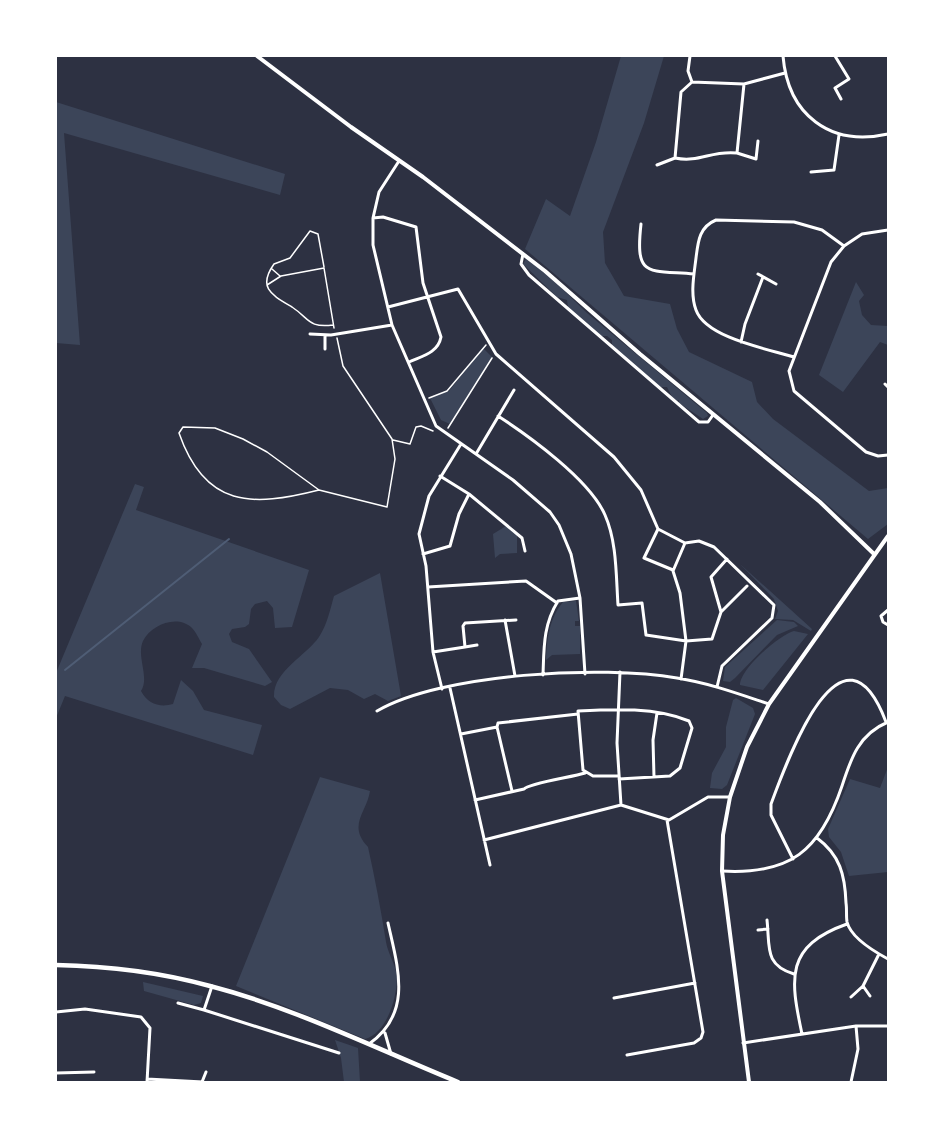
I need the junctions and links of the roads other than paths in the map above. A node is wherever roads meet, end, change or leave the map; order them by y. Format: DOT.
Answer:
graph roads {
  1 [pos="257,56"];
  2 [pos="690,56"];
  3 [pos="783,56"];
  4 [pos="835,56"];
  5 [pos="785,73"];
  6 [pos="692,81"];
  7 [pos="744,84"];
  8 [pos="842,99"];
  9 [pos="888,134"];
  10 [pos="839,135"];
  11 [pos="759,141"];
  12 [pos="737,153"];
  13 [pos="675,158"];
  14 [pos="399,160"];
  15 [pos="657,165"];
  16 [pos="811,172"];
  17 [pos="373,218"];
  18 [pos="641,224"];
  19 [pos="888,230"];
  20 [pos="844,246"];
  21 [pos="524,254"];
  22 [pos="694,274"];
  23 [pos="758,274"];
  24 [pos="763,277"];
  25 [pos="776,284"];
  26 [pos="428,297"];
  27 [pos="388,308"];
  28 [pos="392,325"];
  29 [pos="310,334"];
  30 [pos="325,335"];
  31 [pos="741,342"];
  32 [pos="325,349"];
  33 [pos="794,357"];
  34 [pos="409,362"];
  35 [pos="885,384"];
  36 [pos="888,387"];
  37 [pos="514,390"];
  38 [pos="714,414"];
  39 [pos="498,416"];
  40 [pos="461,444"];
  41 [pos="476,454"];
  42 [pos="888,455"];
  43 [pos="440,476"];
  44 [pos="469,494"];
  45 [pos="658,529"];
  46 [pos="888,536"];
  47 [pos="685,543"];
  48 [pos="525,551"];
  49 [pos="422,554"];
  50 [pos="874,554"];
  51 [pos="727,559"];
  52 [pos="674,571"];
  53 [pos="747,586"];
  54 [pos="428,587"];
  55 [pos="580,598"];
  56 [pos="557,603"];
  57 [pos="888,610"];
  58 [pos="721,612"];
  59 [pos="505,620"];
  60 [pos="516,620"];
  61 [pos="888,625"];
  62 [pos="686,641"];
  63 [pos="477,645"];
  64 [pos="465,647"];
  65 [pos="433,651"];
  66 [pos="620,672"];
  67 [pos="585,674"];
  68 [pos="543,675"];
  69 [pos="515,676"];
  70 [pos="681,679"];
  71 [pos="717,687"];
  72 [pos="450,688"];
  73 [pos="442,689"];
  74 [pos="769,704"];
  75 [pos="618,710"];
  76 [pos="377,711"];
  77 [pos="657,713"];
  78 [pos="578,714"];
  79 [pos="887,722"];
  80 [pos="496,726"];
  81 [pos="460,734"];
  82 [pos="587,773"];
  83 [pos="619,777"];
  84 [pos="654,777"];
  85 [pos="512,791"];
  86 [pos="730,797"];
  87 [pos="475,800"];
  88 [pos="621,805"];
  89 [pos="667,820"];
  90 [pos="818,838"];
  91 [pos="484,840"];
  92 [pos="794,859"];
  93 [pos="490,865"];
  94 [pos="722,871"];
  95 [pos="767,920"];
  96 [pos="388,923"];
  97 [pos="848,924"];
  98 [pos="768,929"];
  99 [pos="758,930"];
  100 [pos="879,954"];
  101 [pos="888,959"];
  102 [pos="56,965"];
  103 [pos="794,974"];
  104 [pos="695,983"];
  105 [pos="212,986"];
  106 [pos="862,986"];
  107 [pos="870,996"];
  108 [pos="851,997"];
  109 [pos="614,998"];
  110 [pos="178,1003"];
  111 [pos="204,1010"];
  112 [pos="56,1012"];
  113 [pos="856,1026"];
  114 [pos="888,1026"];
  115 [pos="385,1033"];
  116 [pos="802,1034"];
  117 [pos="743,1043"];
  118 [pos="368,1045"];
  119 [pos="339,1053"];
  120 [pos="392,1055"];
  121 [pos="627,1055"];
  122 [pos="94,1072"];
  123 [pos="206,1072"];
  124 [pos="56,1073"];
  125 [pos="147,1081"];
  126 [pos="203,1082"];
  127 [pos="458,1083"];
  128 [pos="749,1083"];
  129 [pos="851,1083"];
  1 -- 14 [label="street"];
  2 -- 6 [label="street"];
  3 -- 5 [label="street"];
  4 -- 8 [label="street"];
  5 -- 7 [label="street"];
  5 -- 10 [label="street"];
  6 -- 7 [label="street"];
  6 -- 13 [label="street"];
  7 -- 12 [label="street"];
  9 -- 10 [label="street"];
  10 -- 16 [label="street"];
  11 -- 12 [label="street"];
  12 -- 13 [label="street"];
  13 -- 15 [label="street"];
  14 -- 17 [label="street"];
  14 -- 21 [label="street"];
  17 -- 26 [label="street"];
  17 -- 27 [label="street"];
  18 -- 22 [label="street"];
  19 -- 20 [label="street"];
  20 -- 22 [label="street"];
  20 -- 33 [label="street"];
  21 -- 38 [label="street"];
  21 -- 38 [label="street"];
  22 -- 31 [label="street"];
  23 -- 24 [label="street"];
  24 -- 25 [label="street"];
  24 -- 31 [label="street"];
  26 -- 27 [label="street"];
  26 -- 34 [label="street"];
  26 -- 45 [label="street"];
  27 -- 28 [label="street"];
  28 -- 30 [label="street"];
  28 -- 34 [label="street"];
  29 -- 30 [label="street"];
  30 -- 32 [label="street"];
  31 -- 33 [label="street"];
  33 -- 42 [label="street"];
  34 -- 40 [label="street"];
  35 -- 36 [label="street"];
  37 -- 39 [label="street"];
  38 -- 50 [label="street"];
  39 -- 41 [label="street"];
  39 -- 62 [label="street"];
  40 -- 41 [label="street"];
  40 -- 43 [label="street"];
  41 -- 55 [label="street"];
  43 -- 44 [label="street"];
  43 -- 49 [label="street"];
  44 -- 48 [label="street"];
  44 -- 49 [label="street"];
  45 -- 47 [label="street"];
  45 -- 52 [label="street"];
  46 -- 50 [label="street"];
  47 -- 51 [label="street"];
  47 -- 52 [label="street"];
  49 -- 54 [label="street"];
  50 -- 74 [label="street"];
  51 -- 58 [label="street"];
  51 -- 71 [label="street"];
  52 -- 62 [label="street"];
  53 -- 58 [label="street"];
  54 -- 56 [label="street"];
  54 -- 65 [label="street"];
  55 -- 56 [label="street"];
  55 -- 67 [label="street"];
  56 -- 68 [label="street"];
  57 -- 61 [label="street"];
  58 -- 62 [label="street"];
  59 -- 60 [label="street"];
  59 -- 64 [label="street"];
  59 -- 69 [label="street"];
  62 -- 70 [label="street"];
  63 -- 64 [label="street"];
  64 -- 65 [label="street"];
  65 -- 73 [label="street"];
  66 -- 67 [label="street"];
  66 -- 70 [label="street"];
  66 -- 75 [label="street"];
  67 -- 68 [label="street"];
  68 -- 69 [label="street"];
  69 -- 72 [label="street"];
  70 -- 71 [label="street"];
  71 -- 74 [label="street"];
  72 -- 73 [label="street"];
  72 -- 81 [label="street"];
  73 -- 76 [label="street"];
  74 -- 86 [label="street"];
  75 -- 77 [label="street"];
  75 -- 78 [label="street"];
  75 -- 83 [label="street"];
  77 -- 84 [label="street"];
  77 -- 84 [label="street"];
  78 -- 80 [label="street"];
  78 -- 82 [label="street"];
  79 -- 90 [label="street"];
  79 -- 92 [label="street"];
  80 -- 81 [label="street"];
  80 -- 85 [label="street"];
  81 -- 87 [label="street"];
  82 -- 83 [label="street"];
  82 -- 85 [label="street"];
  83 -- 84 [label="street"];
  83 -- 88 [label="street"];
  85 -- 87 [label="street"];
  86 -- 89 [label="street"];
  86 -- 94 [label="street"];
  87 -- 91 [label="street"];
  88 -- 89 [label="street"];
  88 -- 91 [label="street"];
  89 -- 104 [label="street"];
  90 -- 92 [label="street"];
  90 -- 97 [label="street"];
  91 -- 93 [label="street"];
  92 -- 94 [label="street"];
  94 -- 117 [label="street"];
  95 -- 98 [label="street"];
  96 -- 115 [label="street"];
  97 -- 100 [label="street"];
  97 -- 103 [label="street"];
  98 -- 99 [label="street"];
  98 -- 103 [label="street"];
  100 -- 101 [label="street"];
  100 -- 106 [label="street"];
  102 -- 105 [label="main road"];
  103 -- 116 [label="street"];
  104 -- 109 [label="street"];
  104 -- 121 [label="street"];
  105 -- 111 [label="street"];
  105 -- 118 [label="main road"];
  106 -- 107 [label="street"];
  106 -- 108 [label="street"];
  110 -- 111 [label="street"];
  111 -- 119 [label="street"];
  112 -- 125 [label="street"];
  113 -- 114 [label="street"];
  113 -- 116 [label="street"];
  113 -- 129 [label="street"];
  115 -- 118 [label="street"];
  115 -- 120 [label="street"];
  116 -- 117 [label="street"];
  117 -- 128 [label="street"];
  118 -- 120 [label="main road"];
  120 -- 127 [label="main road"];
  122 -- 124 [label="street"];
  123 -- 126 [label="street"];
  125 -- 126 [label="street"];
}
